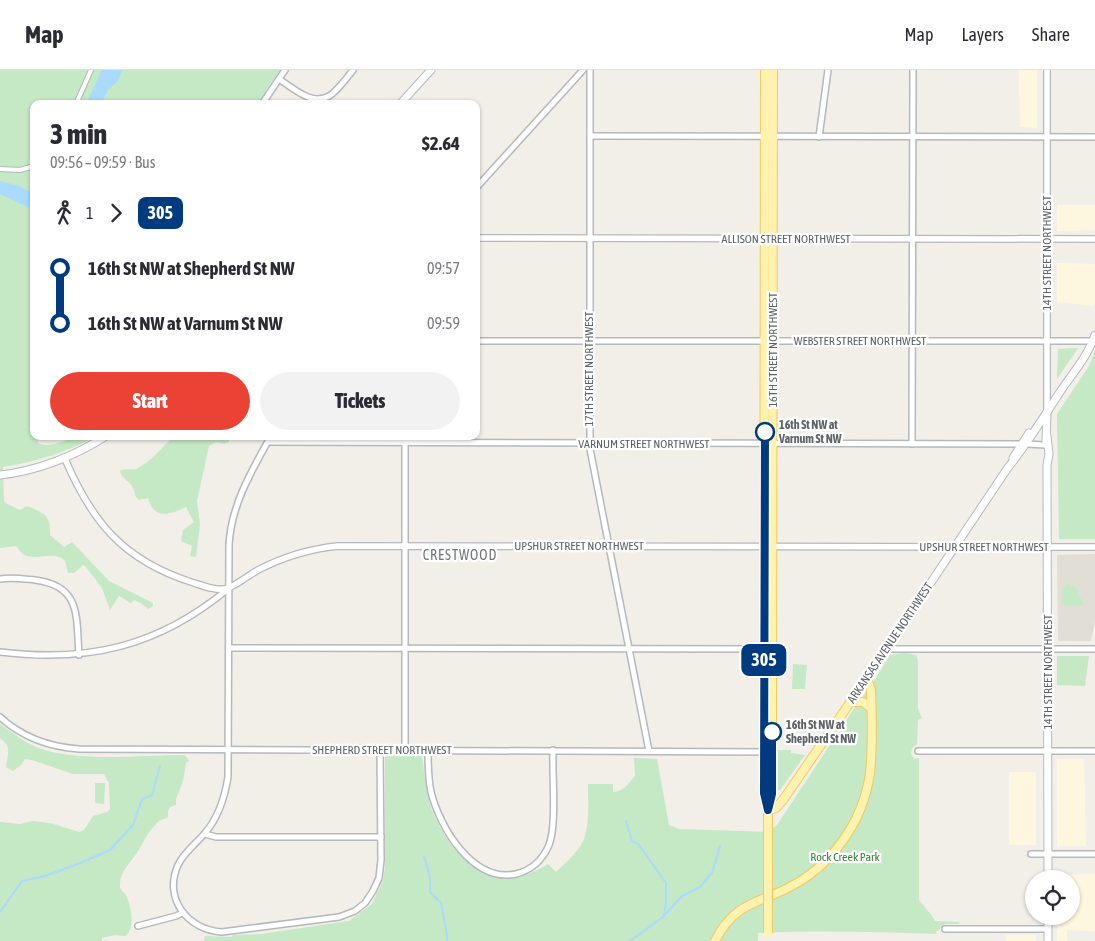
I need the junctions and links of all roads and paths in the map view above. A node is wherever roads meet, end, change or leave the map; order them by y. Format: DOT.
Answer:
graph roads {
  1 [pos="91,70"];
  2 [pos="286,70"];
  3 [pos="353,70"];
  4 [pos="431,70"];
  5 [pos="583,70"];
  6 [pos="590,70"];
  7 [pos="765,70"];
  8 [pos="773,70"];
  9 [pos="828,70"];
  10 [pos="913,70"];
  11 [pos="1047,70"];
  12 [pos="279,79"];
  13 [pos="78,100"];
  14 [pos="265,100"];
  15 [pos="404,100"];
  16 [pos="590,136"];
  17 [pos="769,136"];
  18 [pos="819,137"];
  19 [pos="913,137"];
  20 [pos="1047,137"];
  21 [pos="1095,137"];
  22 [pos="30,167"];
  23 [pos="0,169"];
  24 [pos="480,184"];
  25 [pos="480,238"];
  26 [pos="590,239"];
  27 [pos="769,239"];
  28 [pos="913,239"];
  29 [pos="1047,239"];
  30 [pos="1095,239"];
  31 [pos="1094,338"];
  32 [pos="480,341"];
  33 [pos="589,341"];
  34 [pos="768,341"];
  35 [pos="912,341"];
  36 [pos="1047,341"];
  37 [pos="1047,411"];
  38 [pos="1047,436"];
  39 [pos="99,440"];
  40 [pos="405,440"];
  41 [pos="268,442"];
  42 [pos="405,444"];
  43 [pos="590,444"];
  44 [pos="769,444"];
  45 [pos="912,444"];
  46 [pos="1024,444"];
  47 [pos="1045,444"];
  48 [pos="65,458"];
  49 [pos="1047,465"];
  50 [pos="0,475"];
  51 [pos="404,546"];
  52 [pos="609,546"];
  53 [pos="768,546"];
  54 [pos="955,546"];
  55 [pos="1048,547"];
  56 [pos="1095,547"];
  57 [pos="0,579"];
  58 [pos="229,588"];
  59 [pos="228,648"];
  60 [pos="404,648"];
  61 [pos="629,648"];
  62 [pos="768,649"];
  63 [pos="888,649"];
  64 [pos="1048,649"];
  65 [pos="1095,649"];
  66 [pos="0,652"];
  67 [pos="80,655"];
  68 [pos="867,678"];
  69 [pos="850,702"];
  70 [pos="871,708"];
  71 [pos="0,717"];
  72 [pos="229,750"];
  73 [pos="380,750"];
  74 [pos="404,750"];
  75 [pos="428,750"];
  76 [pos="553,750"];
  77 [pos="649,751"];
  78 [pos="1048,751"];
  79 [pos="1095,751"];
  80 [pos="768,752"];
  81 [pos="918,752"];
  82 [pos="768,810"];
  83 [pos="205,834"];
  84 [pos="381,837"];
  85 [pos="1031,854"];
  86 [pos="1048,854"];
  87 [pos="1095,854"];
  88 [pos="1048,870"];
  89 [pos="182,913"];
  90 [pos="1048,925"];
  91 [pos="138,926"];
  92 [pos="945,929"];
  93 [pos="1048,929"];
  94 [pos="768,937"];
  95 [pos="715,941"];
  96 [pos="1048,941"];
  1 -- 13 [label="street"];
  2 -- 12 [label="street"];
  3 -- 12 [label="street"];
  4 -- 15 [label="main road"];
  5 -- 24 [label="street"];
  6 -- 16 [label="street, 17TH STREET NORTHWEST"];
  7 -- 17 [label="main road, 16TH STREET NORTHWEST"];
  8 -- 17 [label="main road, 16TH STREET NORTHWEST"];
  9 -- 18 [label="street"];
  10 -- 19 [label="street"];
  11 -- 20 [label="street, 14TH STREET NORTHWEST"];
  12 -- 14 [label="street"];
  16 -- 17 [label="street"];
  16 -- 26 [label="street, 17TH STREET NORTHWEST"];
  17 -- 18 [label="street"];
  17 -- 27 [label="main road, 16TH STREET NORTHWEST"];
  18 -- 19 [label="street"];
  19 -- 20 [label="street"];
  19 -- 28 [label="street"];
  20 -- 21 [label="street"];
  20 -- 29 [label="street, 14TH STREET NORTHWEST"];
  22 -- 23 [label="street"];
  25 -- 26 [label="street, ALLISON STREET NORTHWEST"];
  26 -- 27 [label="street, ALLISON STREET NORTHWEST"];
  26 -- 33 [label="street, 17TH STREET NORTHWEST"];
  27 -- 28 [label="street, ALLISON STREET NORTHWEST"];
  27 -- 34 [label="main road, 16TH STREET NORTHWEST"];
  28 -- 29 [label="street, ALLISON STREET NORTHWEST"];
  28 -- 35 [label="street"];
  29 -- 30 [label="street, ALLISON STREET NORTHWEST"];
  29 -- 36 [label="street, 14TH STREET NORTHWEST"];
  31 -- 36 [label="street, WEBSTER STREET NORTHWEST"];
  31 -- 37 [label="main road, ARKANSAS AVENUE NORTHWEST"];
  32 -- 33 [label="street, WEBSTER STREET NORTHWEST"];
  33 -- 34 [label="street, WEBSTER STREET NORTHWEST"];
  33 -- 43 [label="street, 17TH STREET NORTHWEST"];
  34 -- 35 [label="street, WEBSTER STREET NORTHWEST"];
  34 -- 44 [label="main road, 16TH STREET NORTHWEST"];
  35 -- 36 [label="street, WEBSTER STREET NORTHWEST"];
  35 -- 45 [label="street"];
  36 -- 37 [label="street, 14TH STREET NORTHWEST"];
  37 -- 38 [label="main road, 14TH STREET NORTHWEST"];
  37 -- 46 [label="main road, ARKANSAS AVENUE NORTHWEST"];
  38 -- 47 [label="main road, 14TH STREET NORTHWEST"];
  38 -- 49 [label="main road, 14TH STREET NORTHWEST"];
  39 -- 48 [label="main road"];
  40 -- 42 [label="street"];
  41 -- 42 [label="street, VARNUM STREET NORTHWEST"];
  41 -- 58 [label="street"];
  42 -- 43 [label="street, VARNUM STREET NORTHWEST"];
  42 -- 51 [label="street"];
  43 -- 44 [label="street, VARNUM STREET NORTHWEST"];
  43 -- 52 [label="street, 17TH STREET NORTHWEST"];
  44 -- 45 [label="street, VARNUM STREET NORTHWEST"];
  44 -- 53 [label="main road, 16TH STREET NORTHWEST"];
  45 -- 46 [label="street, VARNUM STREET NORTHWEST"];
  46 -- 47 [label="street, VARNUM STREET NORTHWEST"];
  46 -- 54 [label="main road, ARKANSAS AVENUE NORTHWEST"];
  47 -- 49 [label="main road, 14TH STREET NORTHWEST"];
  48 -- 50 [label="main road"];
  48 -- 58 [label="street"];
  49 -- 55 [label="main road, 14TH STREET NORTHWEST"];
  51 -- 52 [label="street, UPSHUR STREET NORTHWEST"];
  51 -- 58 [label="street, UPSHUR STREET NORTHWEST"];
  51 -- 60 [label="street"];
  52 -- 53 [label="street, UPSHUR STREET NORTHWEST"];
  52 -- 61 [label="street, 17TH STREET NORTHWEST"];
  53 -- 54 [label="street, UPSHUR STREET NORTHWEST"];
  53 -- 62 [label="main road, 16TH STREET NORTHWEST"];
  54 -- 55 [label="street, UPSHUR STREET NORTHWEST"];
  54 -- 63 [label="main road, ARKANSAS AVENUE NORTHWEST"];
  55 -- 56 [label="street, UPSHUR STREET NORTHWEST"];
  55 -- 64 [label="main road, 14TH STREET NORTHWEST"];
  57 -- 67 [label="street"];
  58 -- 59 [label="street"];
  58 -- 67 [label="street, UPSHUR STREET NORTHWEST"];
  59 -- 60 [label="street"];
  59 -- 72 [label="street"];
  60 -- 61 [label="street"];
  60 -- 74 [label="street"];
  61 -- 62 [label="street"];
  61 -- 77 [label="street, 17TH STREET NORTHWEST"];
  62 -- 80 [label="main road, 16TH STREET NORTHWEST"];
  63 -- 64 [label="street"];
  63 -- 68 [label="main road, ARKANSAS AVENUE NORTHWEST"];
  64 -- 65 [label="street"];
  64 -- 78 [label="main road, 14TH STREET NORTHWEST"];
  66 -- 67 [label="street, UPSHUR STREET NORTHWEST"];
  68 -- 69 [label="main road, ARKANSAS AVENUE NORTHWEST"];
  68 -- 70 [label="main road"];
  69 -- 70 [label="main road"];
  69 -- 82 [label="main road, ARKANSAS AVENUE NORTHWEST"];
  70 -- 95 [label="main road"];
  71 -- 72 [label="street, SHEPHERD STREET NORTHWEST"];
  72 -- 73 [label="street, SHEPHERD STREET NORTHWEST"];
  72 -- 83 [label="street"];
  73 -- 74 [label="street, SHEPHERD STREET NORTHWEST"];
  73 -- 84 [label="street"];
  74 -- 75 [label="street, SHEPHERD STREET NORTHWEST"];
  75 -- 76 [label="street, SHEPHERD STREET NORTHWEST"];
  75 -- 76 [label="street"];
  76 -- 77 [label="street, SHEPHERD STREET NORTHWEST"];
  77 -- 80 [label="street, SHEPHERD STREET NORTHWEST"];
  78 -- 79 [label="street"];
  78 -- 81 [label="street"];
  78 -- 86 [label="main road, 14TH STREET NORTHWEST"];
  80 -- 82 [label="main road, 16TH STREET NORTHWEST"];
  82 -- 94 [label="main road, 16TH STREET NORTHWEST, bridge"];
  83 -- 84 [label="street"];
  83 -- 89 [label="street"];
  84 -- 89 [label="street"];
  85 -- 86 [label="street"];
  86 -- 87 [label="street"];
  86 -- 88 [label="main road, 14TH STREET NORTHWEST"];
  89 -- 91 [label="street"];
  90 -- 93 [label="main road"];
  92 -- 93 [label="street"];
  93 -- 96 [label="main road"];
}
